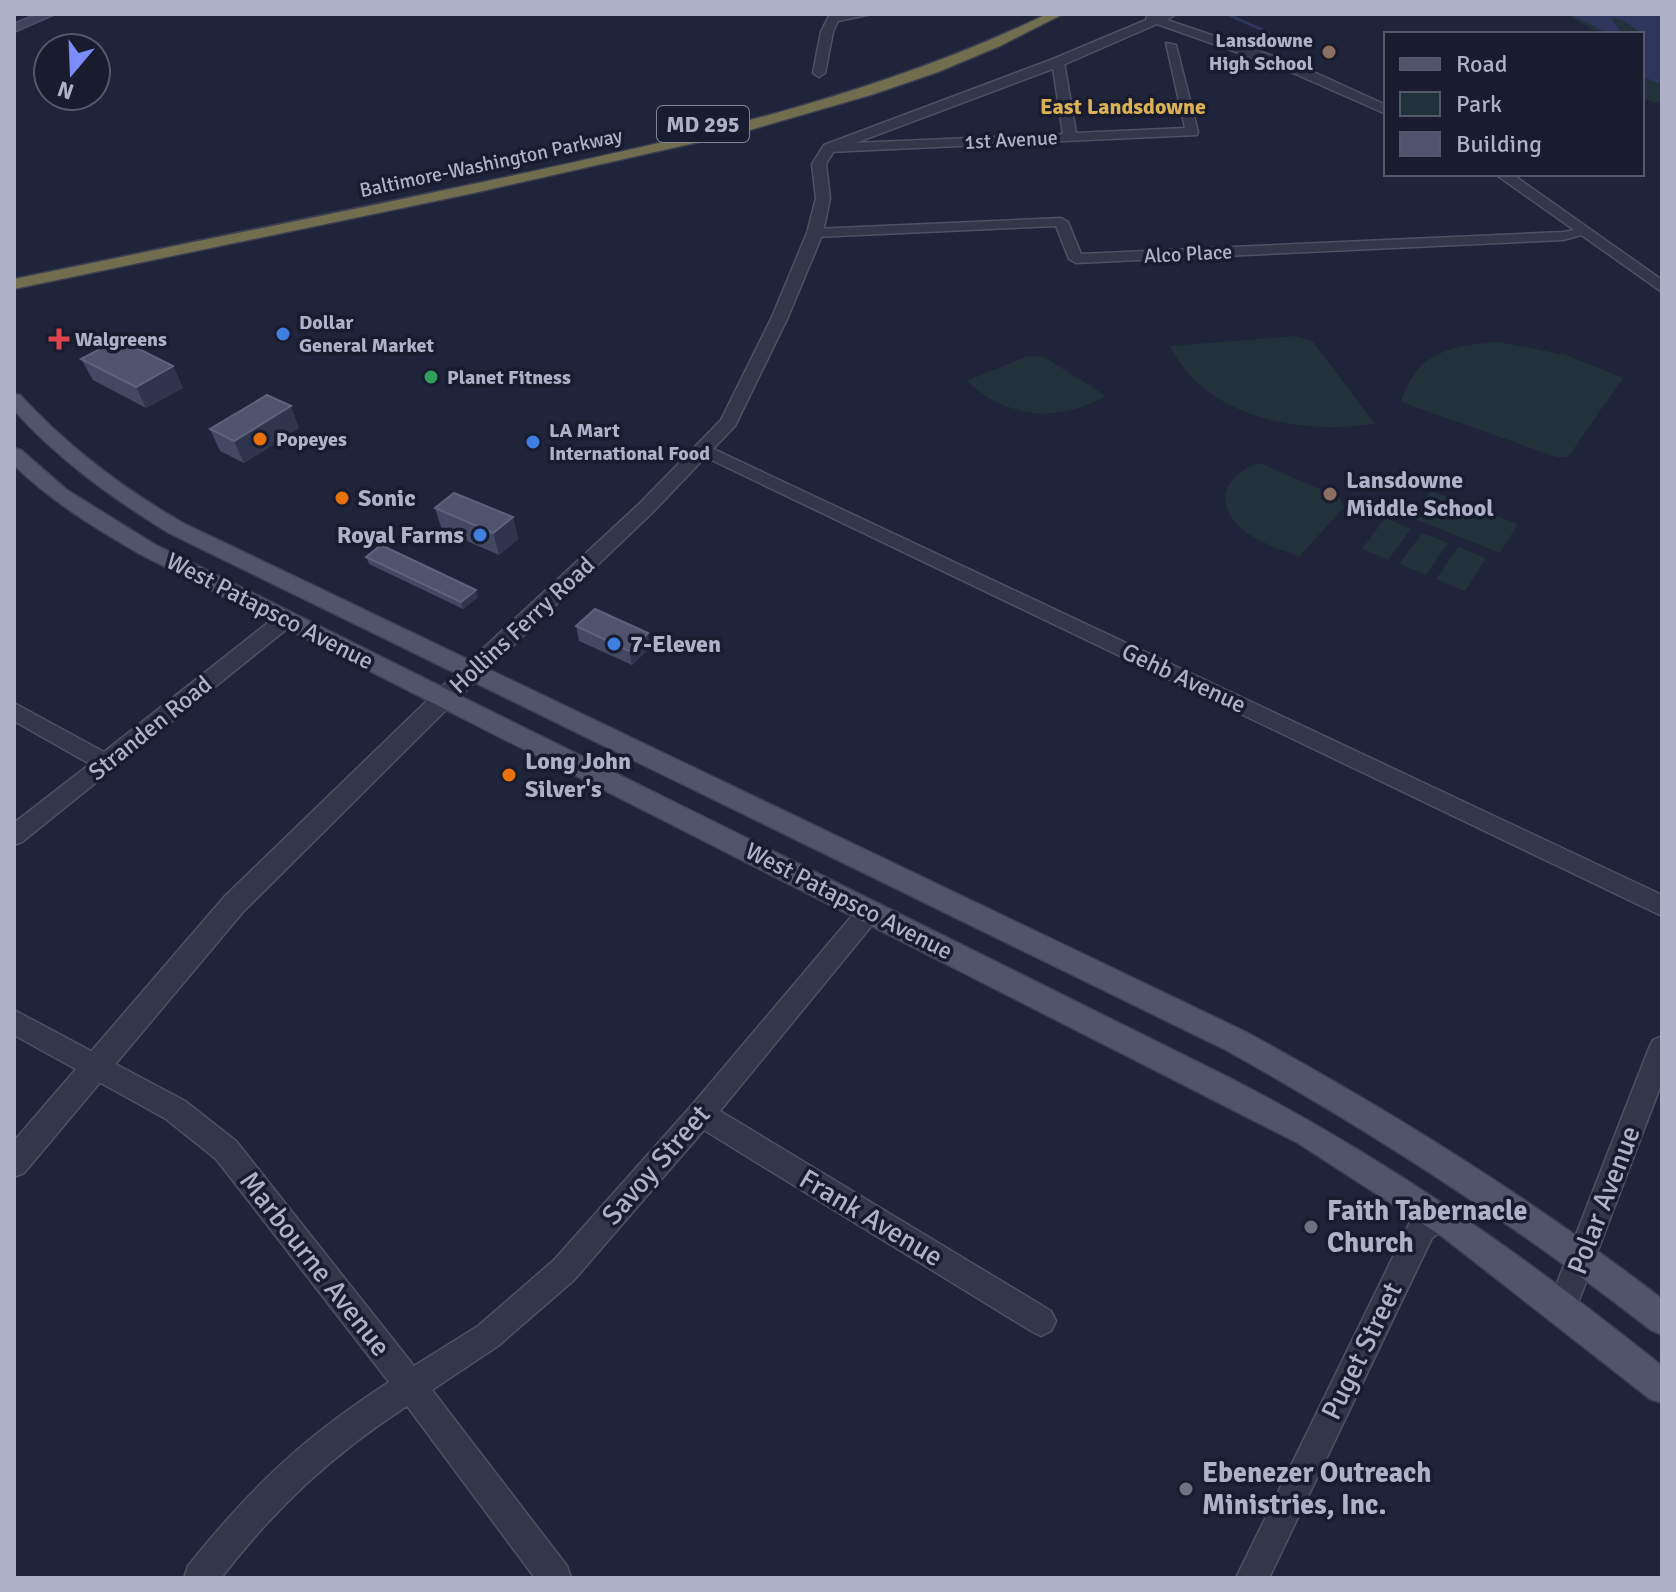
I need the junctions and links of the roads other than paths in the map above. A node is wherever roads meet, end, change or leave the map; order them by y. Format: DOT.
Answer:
graph roads {
  1 [pos="49,14"];
  2 [pos="866,14"];
  3 [pos="1028,14"];
  4 [pos="1057,14"];
  5 [pos="1139,14"];
  6 [pos="1170,14"];
  7 [pos="835,16"];
  8 [pos="1156,20"];
  9 [pos="14,28"];
  10 [pos="1170,45"];
  11 [pos="1058,62"];
  12 [pos="819,73"];
  13 [pos="972,95"];
  14 [pos="1384,109"];
  15 [pos="1070,137"];
  16 [pos="829,148"];
  17 [pos="1505,176"];
  18 [pos="1586,232"];
  19 [pos="815,233"];
  20 [pos="14,269"];
  21 [pos="14,284"];
  22 [pos="1662,287"];
  23 [pos="14,399"];
  24 [pos="705,450"];
  25 [pos="14,454"];
  26 [pos="209,580"];
  27 [pos="316,595"];
  28 [pos="286,619"];
  29 [pos="472,672"];
  30 [pos="443,699"];
  31 [pos="14,711"];
  32 [pos="106,763"];
  33 [pos="14,836"];
  34 [pos="1662,906"];
  35 [pos="870,911"];
  36 [pos="14,1021"];
  37 [pos="1662,1048"];
  38 [pos="94,1066"];
  39 [pos="701,1114"];
  40 [pos="14,1163"];
  41 [pos="1438,1216"];
  42 [pos="1582,1256"];
  43 [pos="1563,1306"];
  44 [pos="1662,1319"];
  45 [pos="1041,1321"];
  46 [pos="410,1385"];
  47 [pos="1662,1387"];
  48 [pos="200,1578"];
  49 [pos="555,1578"];
  50 [pos="1252,1578"];
  1 -- 9 [label="main road"];
  2 -- 7 [label="street"];
  3 -- 20 [label="highway, Baltimore-Washington Parkway / MD 295"];
  4 -- 21 [label="highway, Baltimore-Washington Parkway / MD 295"];
  5 -- 8 [label="street"];
  5 -- 13 [label="street"];
  6 -- 8 [label="street"];
  7 -- 12 [label="street"];
  8 -- 11 [label="street"];
  8 -- 14 [label="street"];
  10 -- 15 [label="street, 1st Avenue"];
  11 -- 13 [label="street"];
  11 -- 15 [label="street"];
  13 -- 16 [label="street"];
  15 -- 16 [label="street, 1st Avenue"];
  16 -- 19 [label="street, Hollins Ferry Road"];
  17 -- 18 [label="street"];
  18 -- 19 [label="street, Alco Place"];
  18 -- 22 [label="street"];
  19 -- 24 [label="street, Hollins Ferry Road"];
  23 -- 27 [label="main road, West Patapsco Avenue"];
  24 -- 29 [label="street, Hollins Ferry Road"];
  24 -- 34 [label="street, Gehb Avenue"];
  25 -- 26 [label="main road, West Patapsco Avenue"];
  26 -- 27 [label="main road"];
  26 -- 28 [label="main road, West Patapsco Avenue"];
  27 -- 29 [label="main road, West Patapsco Avenue"];
  28 -- 30 [label="main road, West Patapsco Avenue"];
  28 -- 32 [label="street, Stranden Road"];
  29 -- 30 [label="street, Hollins Ferry Road"];
  29 -- 42 [label="main road, West Patapsco Avenue"];
  30 -- 35 [label="main road, West Patapsco Avenue"];
  30 -- 38 [label="street, Hollins Ferry Road"];
  31 -- 32 [label="street"];
  32 -- 33 [label="street, Stranden Road"];
  35 -- 39 [label="street, Savoy Street"];
  35 -- 41 [label="main road, West Patapsco Avenue"];
  36 -- 38 [label="street, Marbourne Avenue"];
  37 -- 42 [label="street, Polar Avenue"];
  38 -- 40 [label="street, Hollins Ferry Road"];
  38 -- 46 [label="street, Marbourne Avenue"];
  39 -- 45 [label="street, Frank Avenue"];
  39 -- 46 [label="street, Savoy Street"];
  41 -- 43 [label="main road, West Patapsco Avenue"];
  41 -- 50 [label="street, Puget Street"];
  42 -- 43 [label="street, Polar Avenue"];
  42 -- 44 [label="main road, West Patapsco Avenue"];
  43 -- 47 [label="main road, West Patapsco Avenue"];
  46 -- 48 [label="street, Savoy Street"];
  46 -- 49 [label="street, Marbourne Avenue"];
}
